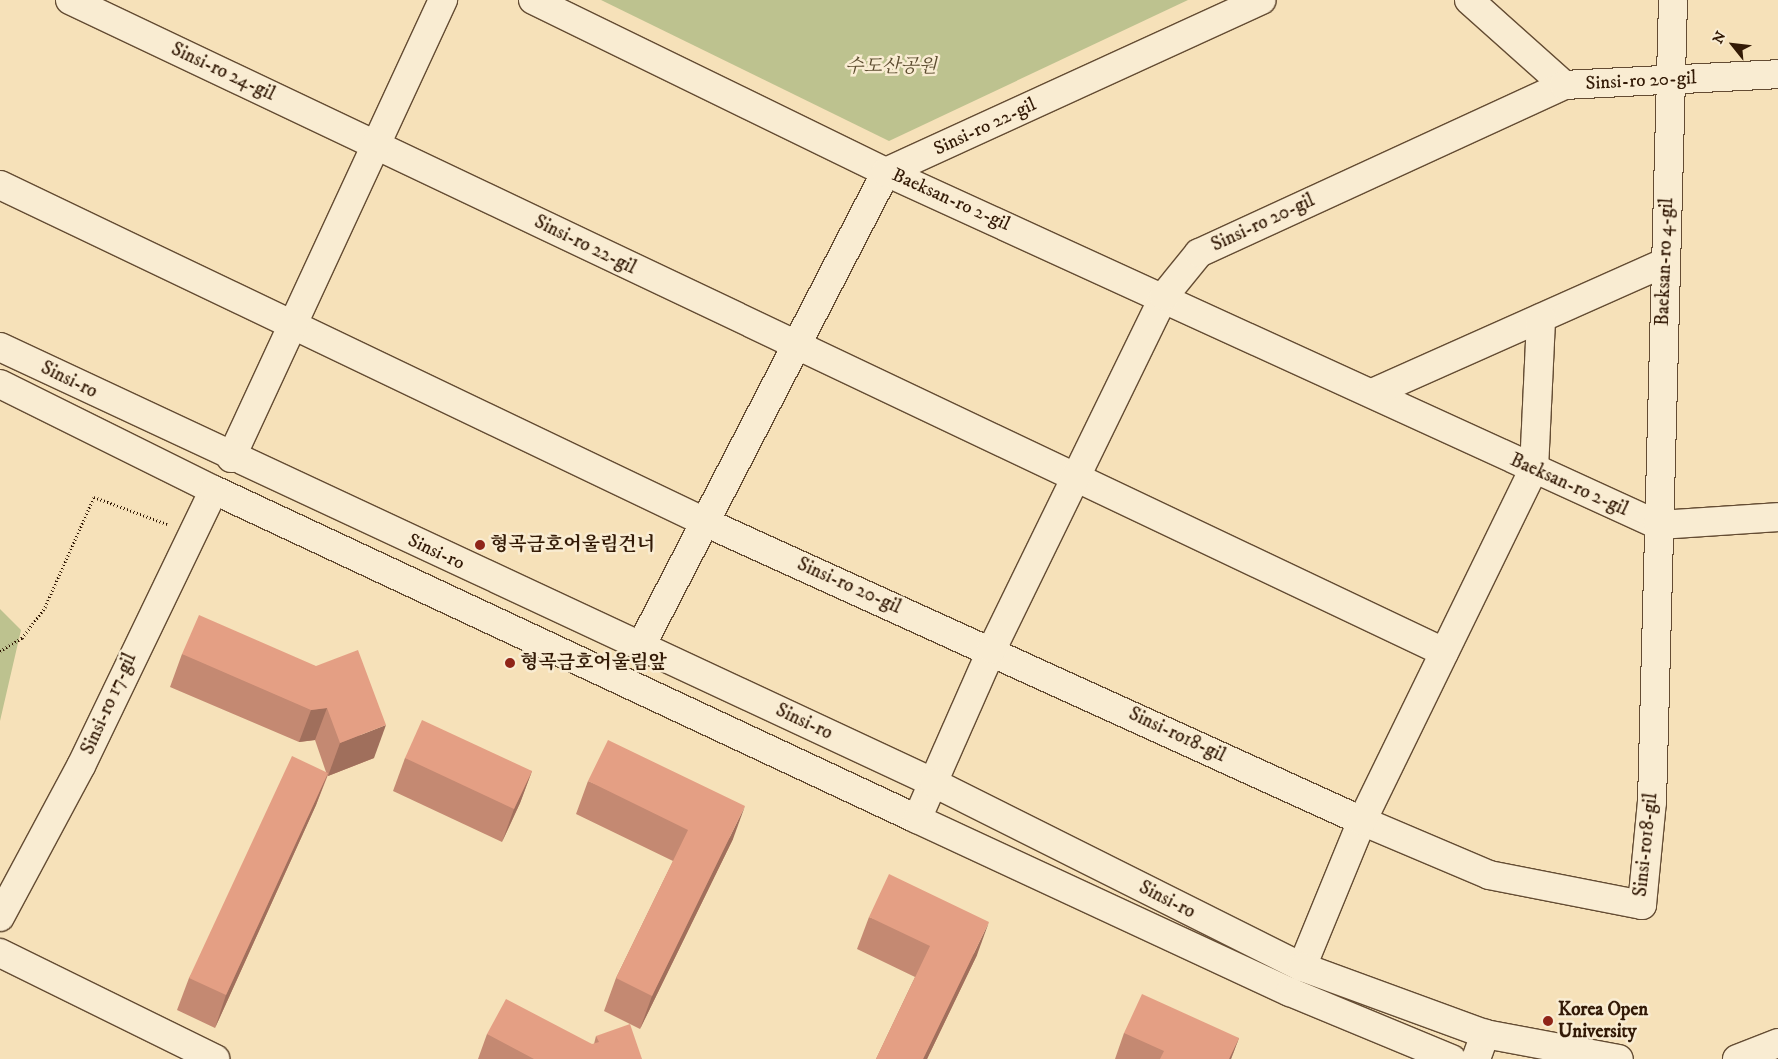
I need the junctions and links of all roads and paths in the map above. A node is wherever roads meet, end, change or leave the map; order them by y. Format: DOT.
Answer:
graph roads {
  1 [pos="70,0"];
  2 [pos="443,0"];
  3 [pos="533,0"];
  4 [pos="1262,0"];
  5 [pos="1470,0"];
  6 [pos="1673,0"];
  7 [pos="1778,74"];
  8 [pos="1670,80"];
  9 [pos="1564,85"];
  10 [pos="376,144"];
  11 [pos="886,172"];
  12 [pos="0,185"];
  13 [pos="1664,262"];
  14 [pos="1164,296"];
  15 [pos="1540,318"];
  16 [pos="292,325"];
  17 [pos="794,345"];
  18 [pos="0,347"];
  19 [pos="0,384"];
  20 [pos="1372,393"];
  21 [pos="231,458"];
  22 [pos="1534,469"];
  23 [pos="1075,480"];
  24 [pos="214,490"];
  25 [pos="1778,517"];
  26 [pos="707,524"];
  27 [pos="1658,525"];
  28 [pos="191,532"];
  29 [pos="642,646"];
  30 [pos="992,650"];
  31 [pos="0,651"];
  32 [pos="1444,652"];
  33 [pos="934,783"];
  34 [pos="917,819"];
  35 [pos="1362,821"];
  36 [pos="0,917"];
  37 [pos="0,953"];
  38 [pos="1302,967"];
  39 [pos="1778,1043"];
  40 [pos="1480,1047"];
  41 [pos="215,1059"];
  42 [pos="1452,1059"];
  43 [pos="1619,1059"];
  44 [pos="1737,1059"];
  1 -- 10 [label="street, Sinsi-ro 24-gil"];
  2 -- 10 [label="street"];
  3 -- 11 [label="street, Baeksan-ro 2-gil"];
  4 -- 11 [label="street, Sinsi-ro 22-gil"];
  5 -- 9 [label="street, Sinsi-ro 20-gil"];
  6 -- 8 [label="street, Baeksan-ro 4-gil"];
  7 -- 8 [label="street, Sinsi-ro 20-gil"];
  8 -- 9 [label="street, Sinsi-ro 20-gil"];
  8 -- 13 [label="street, Baeksan-ro 4-gil"];
  9 -- 14 [label="street, Sinsi-ro 20-gil"];
  10 -- 16 [label="street"];
  10 -- 17 [label="street, Sinsi-ro 22-gil"];
  11 -- 14 [label="street, Baeksan-ro 2-gil"];
  11 -- 17 [label="street"];
  12 -- 16 [label="street"];
  13 -- 15 [label="street"];
  13 -- 27 [label="street, Baeksan-ro 4-gil"];
  14 -- 20 [label="street, Baeksan-ro 2-gil"];
  14 -- 23 [label="street, Sinsi-ro 20-gil"];
  15 -- 20 [label="street"];
  15 -- 22 [label="street"];
  16 -- 21 [label="street"];
  16 -- 26 [label="street"];
  17 -- 23 [label="street"];
  17 -- 26 [label="street"];
  18 -- 21 [label="street, Sinsi-ro"];
  19 -- 24 [label="street, Sinsi-ro"];
  20 -- 22 [label="street, Baeksan-ro 2-gil"];
  21 -- 29 [label="street, Sinsi-ro"];
  22 -- 27 [label="street, Baeksan-ro 2-gil"];
  22 -- 32 [label="street"];
  23 -- 30 [label="street, Sinsi-ro 20-gil"];
  23 -- 32 [label="street"];
  24 -- 28 [label="street, Sinsi-ro 17-gil"];
  24 -- 34 [label="street, Sinsi-ro"];
  25 -- 27 [label="street, Baeksan-ro 2-gil"];
  26 -- 29 [label="street"];
  26 -- 30 [label="street, Sinsi-ro 20-gil"];
  27 -- 35 [label="street, Sinsi-ro18-gil"];
  28 -- 31 [label="path"];
  28 -- 36 [label="street, Sinsi-ro 17-gil"];
  29 -- 33 [label="street, Sinsi-ro"];
  30 -- 33 [label="street, Sinsi-ro 20-gil"];
  30 -- 35 [label="street, Sinsi-ro18-gil"];
  32 -- 35 [label="street"];
  33 -- 34 [label="street, Sinsi-ro 20-gil"];
  33 -- 38 [label="street, Sinsi-ro"];
  34 -- 42 [label="street, Sinsi-ro"];
  35 -- 38 [label="street"];
  37 -- 41 [label="street"];
  38 -- 40 [label="street, Sinsi-ro"];
  39 -- 44 [label="street"];
  40 -- 43 [label="street, Sinsi-ro"];
}
